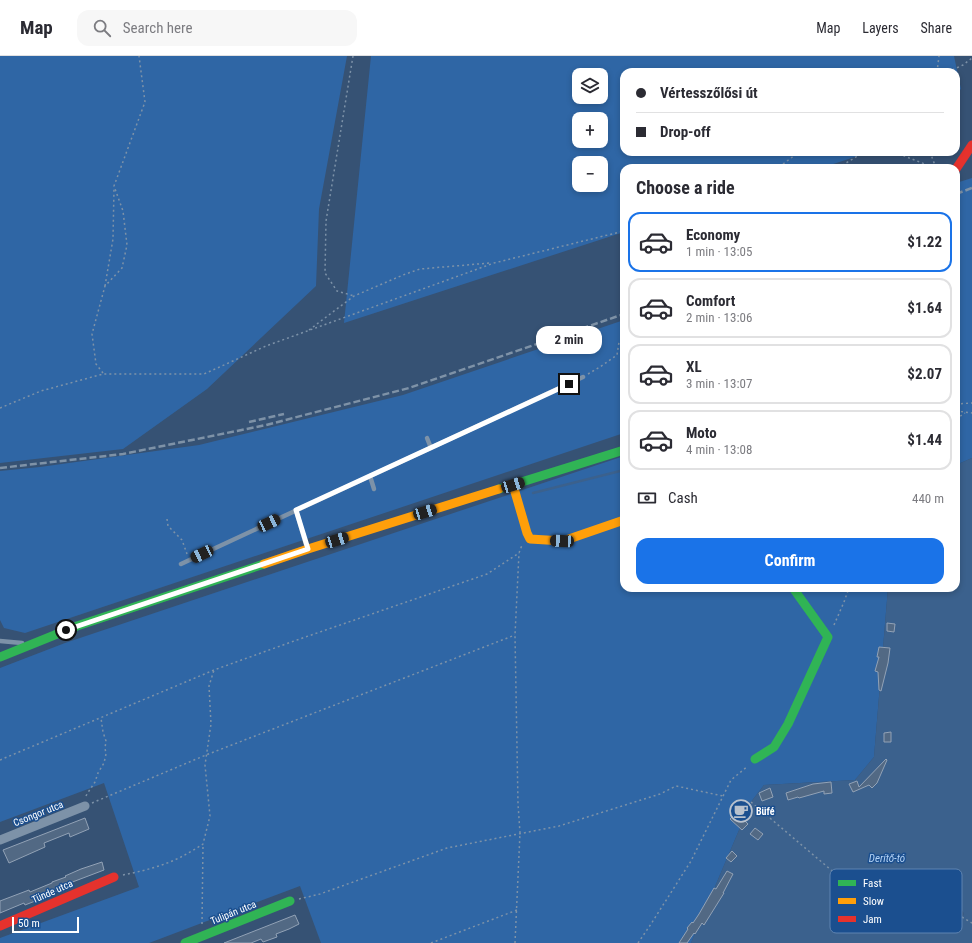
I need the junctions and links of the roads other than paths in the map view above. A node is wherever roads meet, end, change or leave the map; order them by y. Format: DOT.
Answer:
graph roads {
  1 [pos="972,145"];
  2 [pos="960,164"];
  3 [pos="583,377"];
  4 [pos="427,438"];
  5 [pos="431,448"];
  6 [pos="620,451"];
  7 [pos="370,476"];
  8 [pos="513,485"];
  9 [pos="374,489"];
  10 [pos="296,510"];
  11 [pos="620,521"];
  12 [pos="308,549"];
  13 [pos="181,564"];
  14 [pos="796,592"];
  15 [pos="0,641"];
  16 [pos="32,643"];
  17 [pos="0,656"];
  18 [pos="755,759"];
  19 [pos="85,806"];
  20 [pos="0,840"];
  21 [pos="114,877"];
  22 [pos="290,901"];
  23 [pos="0,926"];
  24 [pos="203,940"];
  25 [pos="185,943"];
  1 -- 2 [label="main road"];
  3 -- 5 [label="lane"];
  4 -- 5 [label="lane"];
  5 -- 7 [label="lane"];
  6 -- 8 [label="main road"];
  7 -- 9 [label="lane"];
  7 -- 10 [label="lane"];
  8 -- 11 [label="main road"];
  8 -- 12 [label="main road"];
  10 -- 12 [label="lane"];
  10 -- 13 [label="lane"];
  12 -- 16 [label="main road"];
  14 -- 18 [label="main road"];
  15 -- 16 [label="lane"];
  16 -- 17 [label="main road"];
  19 -- 20 [label="street, Csongor utca"];
  21 -- 23 [label="main road, Tünde utca"];
  22 -- 24 [label="main road, Tulipán utca"];
  24 -- 25 [label="main road, Tulipán utca"];
}
